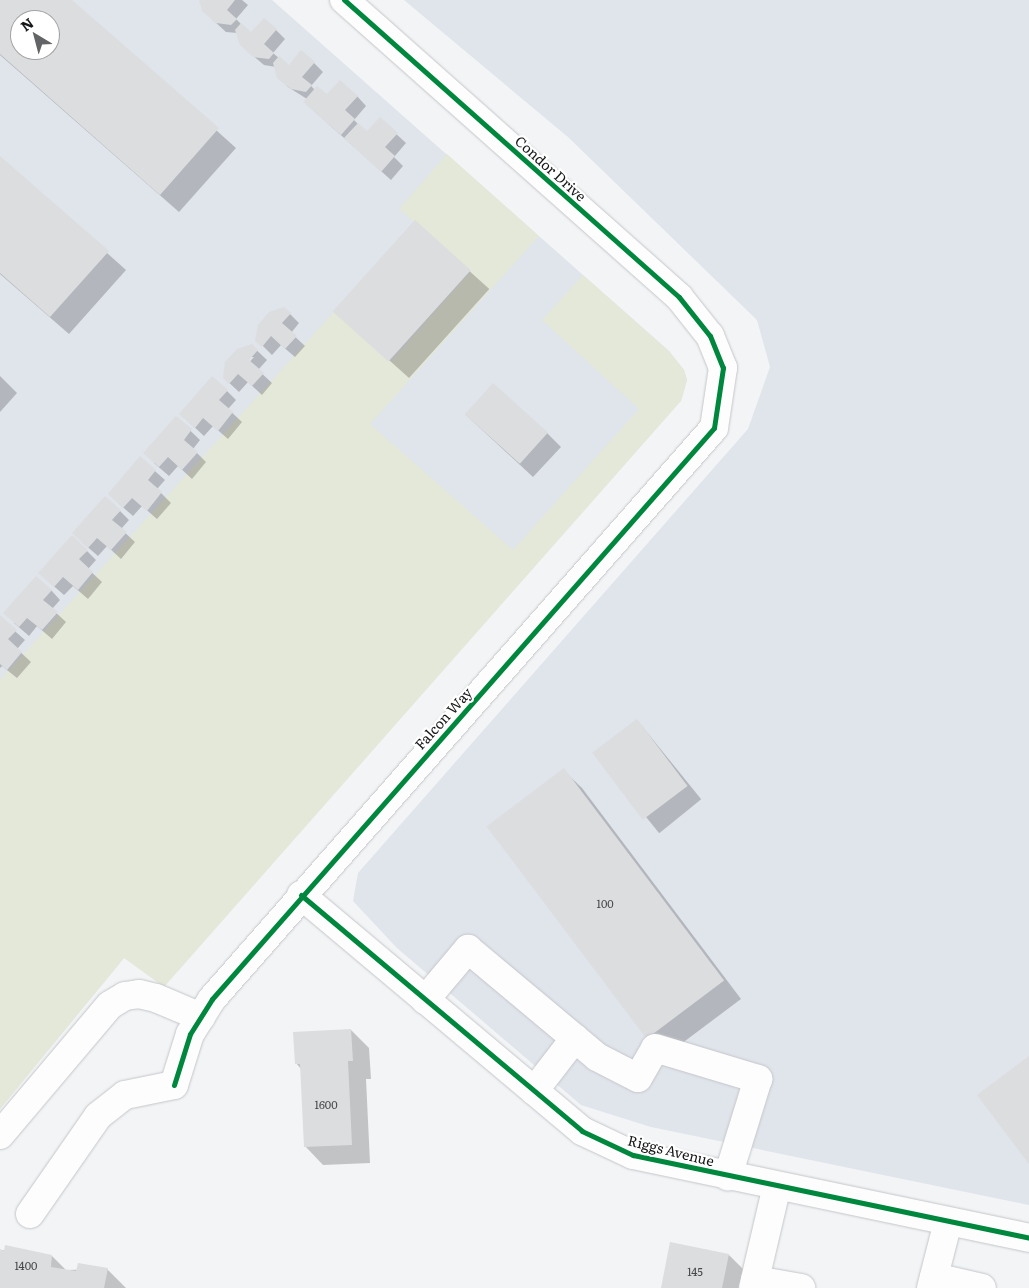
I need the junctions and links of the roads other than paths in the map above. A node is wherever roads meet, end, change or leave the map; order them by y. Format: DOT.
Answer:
graph roads {
  1 [pos="344,0"];
  2 [pos="723,368"];
  3 [pos="300,895"];
  4 [pos="425,1000"];
  5 [pos="201,1017"];
  6 [pos="575,1038"];
  7 [pos="534,1091"];
  8 [pos="0,1135"];
  9 [pos="728,1176"];
  10 [pos="777,1186"];
  11 [pos="30,1214"];
  12 [pos="948,1222"];
  13 [pos="1029,1238"];
  14 [pos="932,1282"];
  15 [pos="754,1284"];
  16 [pos="802,1288"];
  17 [pos="982,1288"];
  1 -- 2 [label="street, Condor Drive"];
  2 -- 3 [label="street, Falcon Way"];
  3 -- 4 [label="street, Riggs Avenue"];
  3 -- 5 [label="street, Falcon Way"];
  4 -- 6 [label="street"];
  4 -- 7 [label="street, Riggs Avenue"];
  5 -- 8 [label="street"];
  5 -- 11 [label="street, Falcon Way"];
  6 -- 7 [label="street"];
  6 -- 9 [label="street"];
  7 -- 9 [label="street, Riggs Avenue"];
  9 -- 10 [label="street, Riggs Avenue"];
  10 -- 12 [label="street, Riggs Avenue"];
  10 -- 15 [label="street"];
  12 -- 13 [label="street, Riggs Avenue"];
  12 -- 14 [label="street"];
  14 -- 17 [label="street"];
  15 -- 16 [label="street"];
}
